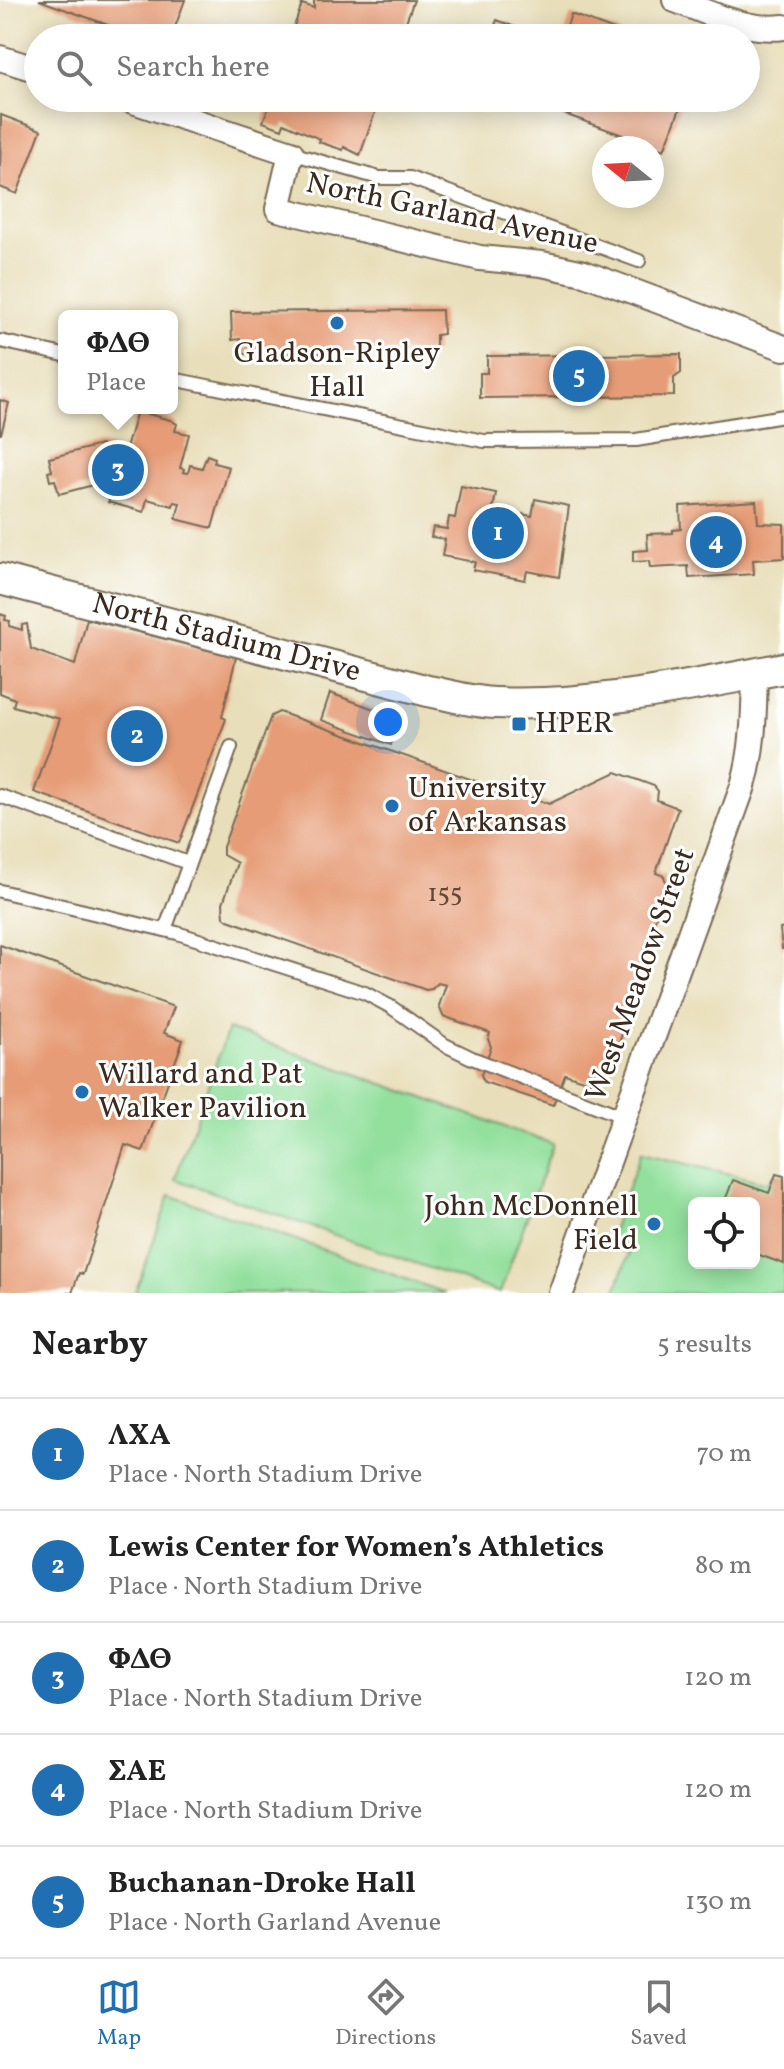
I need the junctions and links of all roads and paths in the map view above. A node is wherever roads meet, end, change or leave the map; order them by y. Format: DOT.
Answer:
graph roads {
  1 [pos="675,0"];
  2 [pos="742,24"];
  3 [pos="784,27"];
  4 [pos="760,28"];
  5 [pos="0,58"];
  6 [pos="24,66"];
  7 [pos="167,112"];
  8 [pos="291,153"];
  9 [pos="639,261"];
  10 [pos="0,341"];
  11 [pos="784,348"];
  12 [pos="58,354"];
  13 [pos="178,380"];
  14 [pos="784,416"];
  15 [pos="0,579"];
  16 [pos="769,671"];
  17 [pos="231,747"];
  18 [pos="0,796"];
  19 [pos="188,863"];
  20 [pos="0,891"];
  21 [pos="165,930"];
  22 [pos="624,1117"];
  23 [pos="561,1293"];
  1 -- 2 [label="street"];
  3 -- 4 [label="street"];
  5 -- 6 [label="street"];
  7 -- 8 [label="street, North Garland Avenue"];
  8 -- 9 [label="lane"];
  8 -- 11 [label="street, North Garland Avenue"];
  10 -- 12 [label="lane"];
  13 -- 14 [label="lane"];
  15 -- 16 [label="street, North Stadium Drive"];
  16 -- 22 [label="street, West Meadow Street"];
  17 -- 19 [label="lane"];
  18 -- 19 [label="lane"];
  19 -- 21 [label="lane"];
  20 -- 21 [label="lane"];
  21 -- 22 [label="lane"];
  22 -- 23 [label="street, West Meadow Street"];
}
